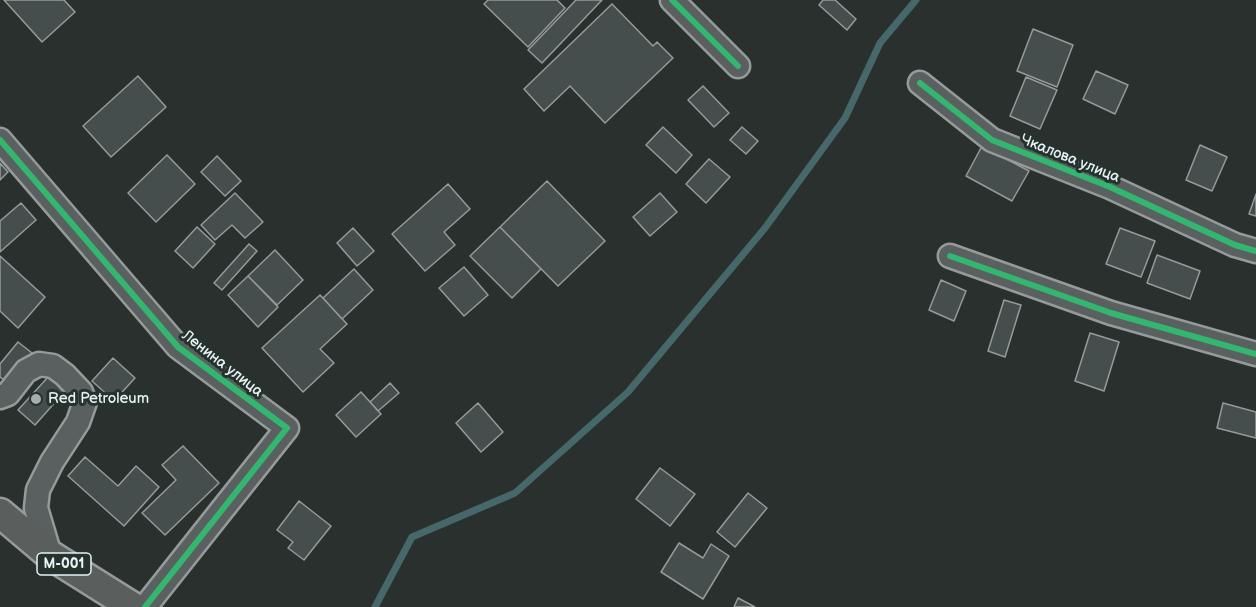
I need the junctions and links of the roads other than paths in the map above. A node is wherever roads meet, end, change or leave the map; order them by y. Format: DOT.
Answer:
graph roads {
  1 [pos="672,0"];
  2 [pos="738,66"];
  3 [pos="920,83"];
  4 [pos="0,140"];
  5 [pos="1256,251"];
  6 [pos="950,256"];
  7 [pos="1256,354"];
  8 [pos="0,397"];
  9 [pos="0,513"];
  10 [pos="50,555"];
  11 [pos="134,607"];
  12 [pos="145,607"];
  1 -- 2 [label="street"];
  3 -- 5 [label="street, Чкалова улица"];
  4 -- 12 [label="street, Ленина улица"];
  6 -- 7 [label="street"];
  8 -- 10 [label="street"];
  9 -- 10 [label="main road, М-001"];
  10 -- 11 [label="main road, М-001"];
}
